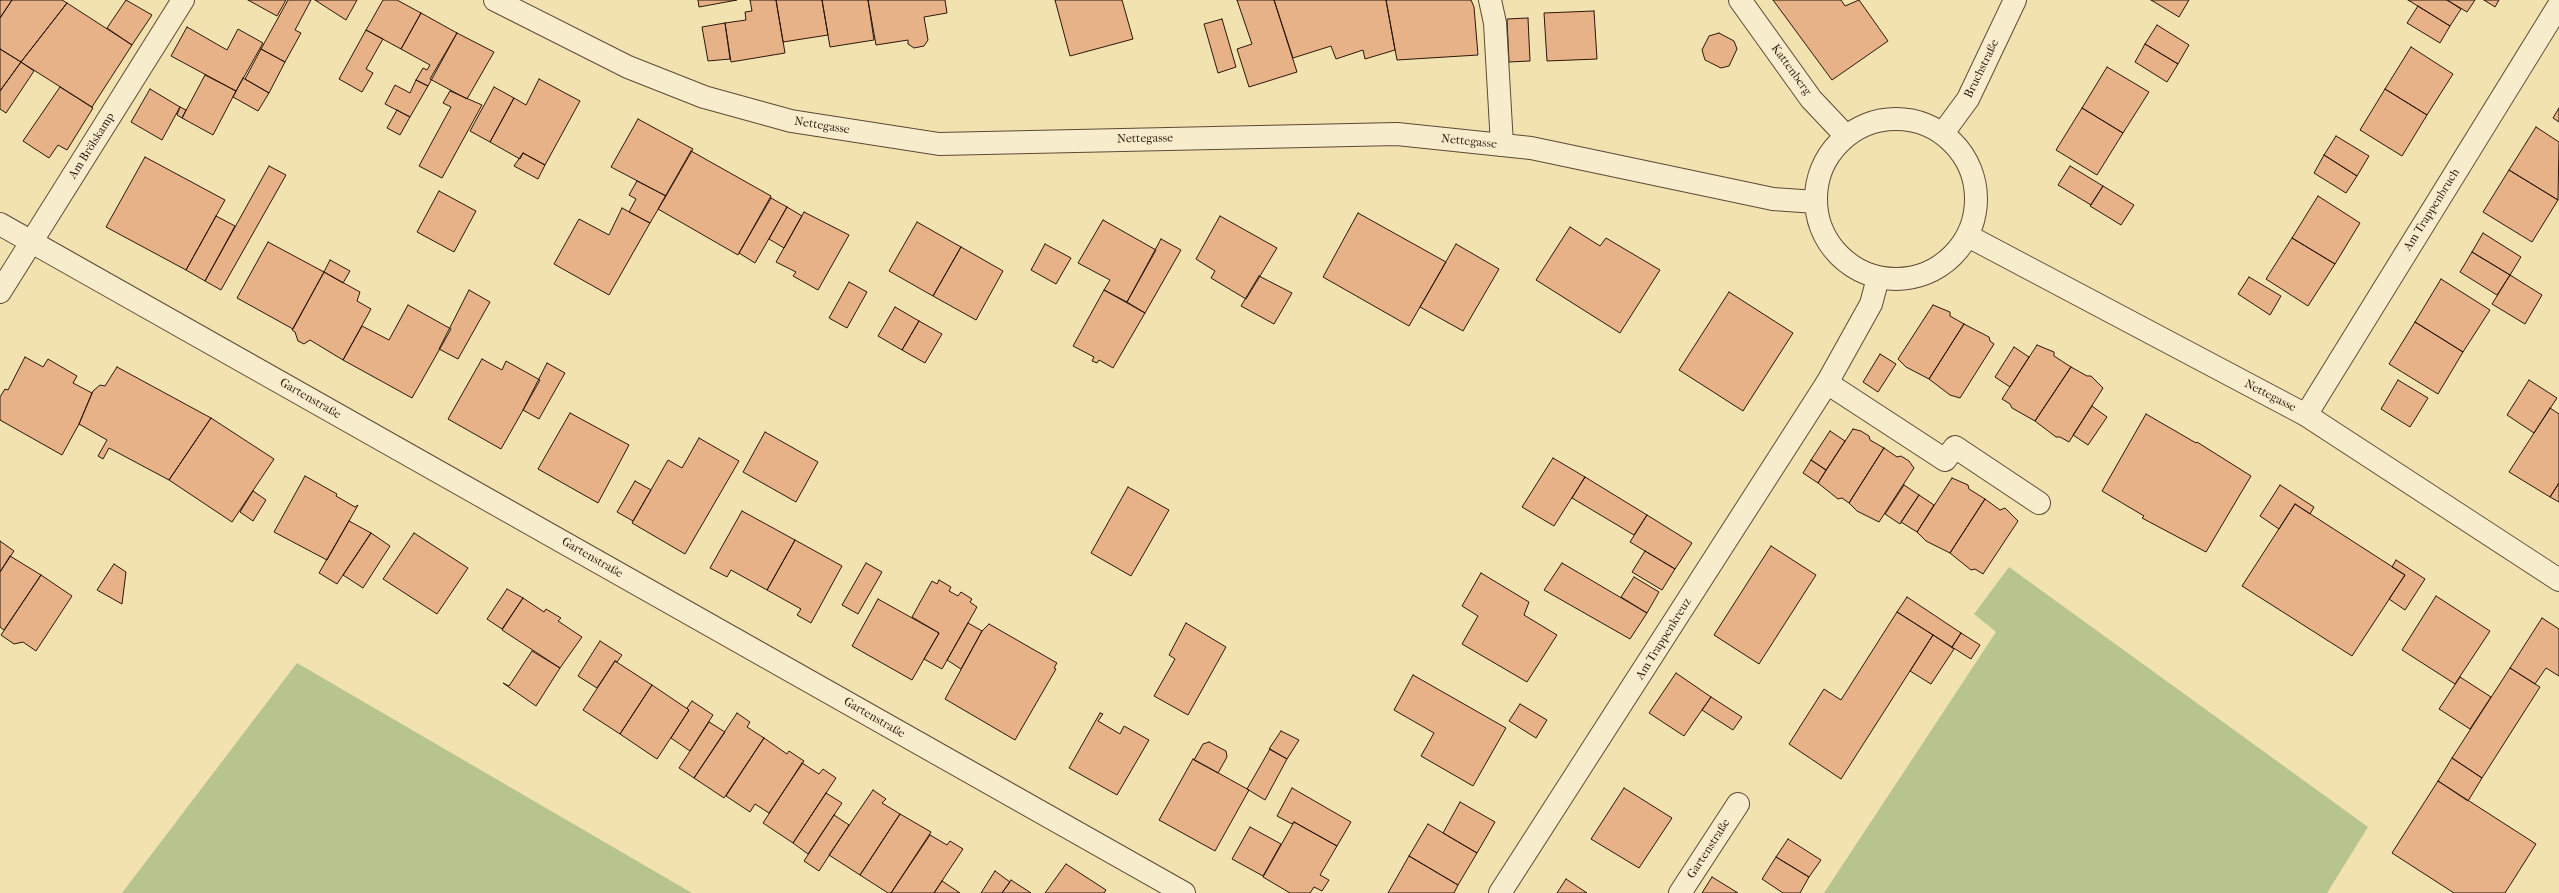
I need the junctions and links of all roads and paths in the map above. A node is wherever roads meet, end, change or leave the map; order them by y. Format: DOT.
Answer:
graph roads {
  1 [pos="184,0"];
  2 [pos="495,0"];
  3 [pos="1490,0"];
  4 [pos="1740,0"];
  5 [pos="2015,0"];
  6 [pos="2559,5"];
  7 [pos="1943,133"];
  8 [pos="1846,136"];
  9 [pos="1502,145"];
  10 [pos="1816,202"];
  11 [pos="0,224"];
  12 [pos="1968,236"];
  13 [pos="32,242"];
  14 [pos="1878,278"];
  15 [pos="0,292"];
  16 [pos="1827,383"];
  17 [pos="2306,415"];
  18 [pos="2039,503"];
  19 [pos="2559,580"];
  20 [pos="1738,804"];
  21 [pos="1184,893"];
  22 [pos="1500,893"];
  23 [pos="1680,893"];
  1 -- 13 [label="street, Am Brölskamp"];
  2 -- 9 [label="street, Nettegasse"];
  3 -- 9 [label="street"];
  4 -- 8 [label="street, Kattenberg"];
  5 -- 7 [label="street, Bruchstraße"];
  6 -- 17 [label="street, Am Trappenbruch"];
  7 -- 8 [label="street"];
  7 -- 12 [label="street"];
  8 -- 10 [label="street"];
  9 -- 10 [label="street, Nettegasse"];
  10 -- 14 [label="street"];
  11 -- 13 [label="street, Gartenstraße"];
  12 -- 14 [label="street"];
  12 -- 17 [label="street, Nettegasse"];
  13 -- 15 [label="street, Am Brölskamp"];
  13 -- 21 [label="street, Gartenstraße"];
  14 -- 16 [label="street, Am Trappenkreuz"];
  16 -- 18 [label="street"];
  16 -- 22 [label="street, Am Trappenkreuz"];
  17 -- 19 [label="street, Nettegasse"];
  20 -- 23 [label="street, Gartenstraße"];
}
